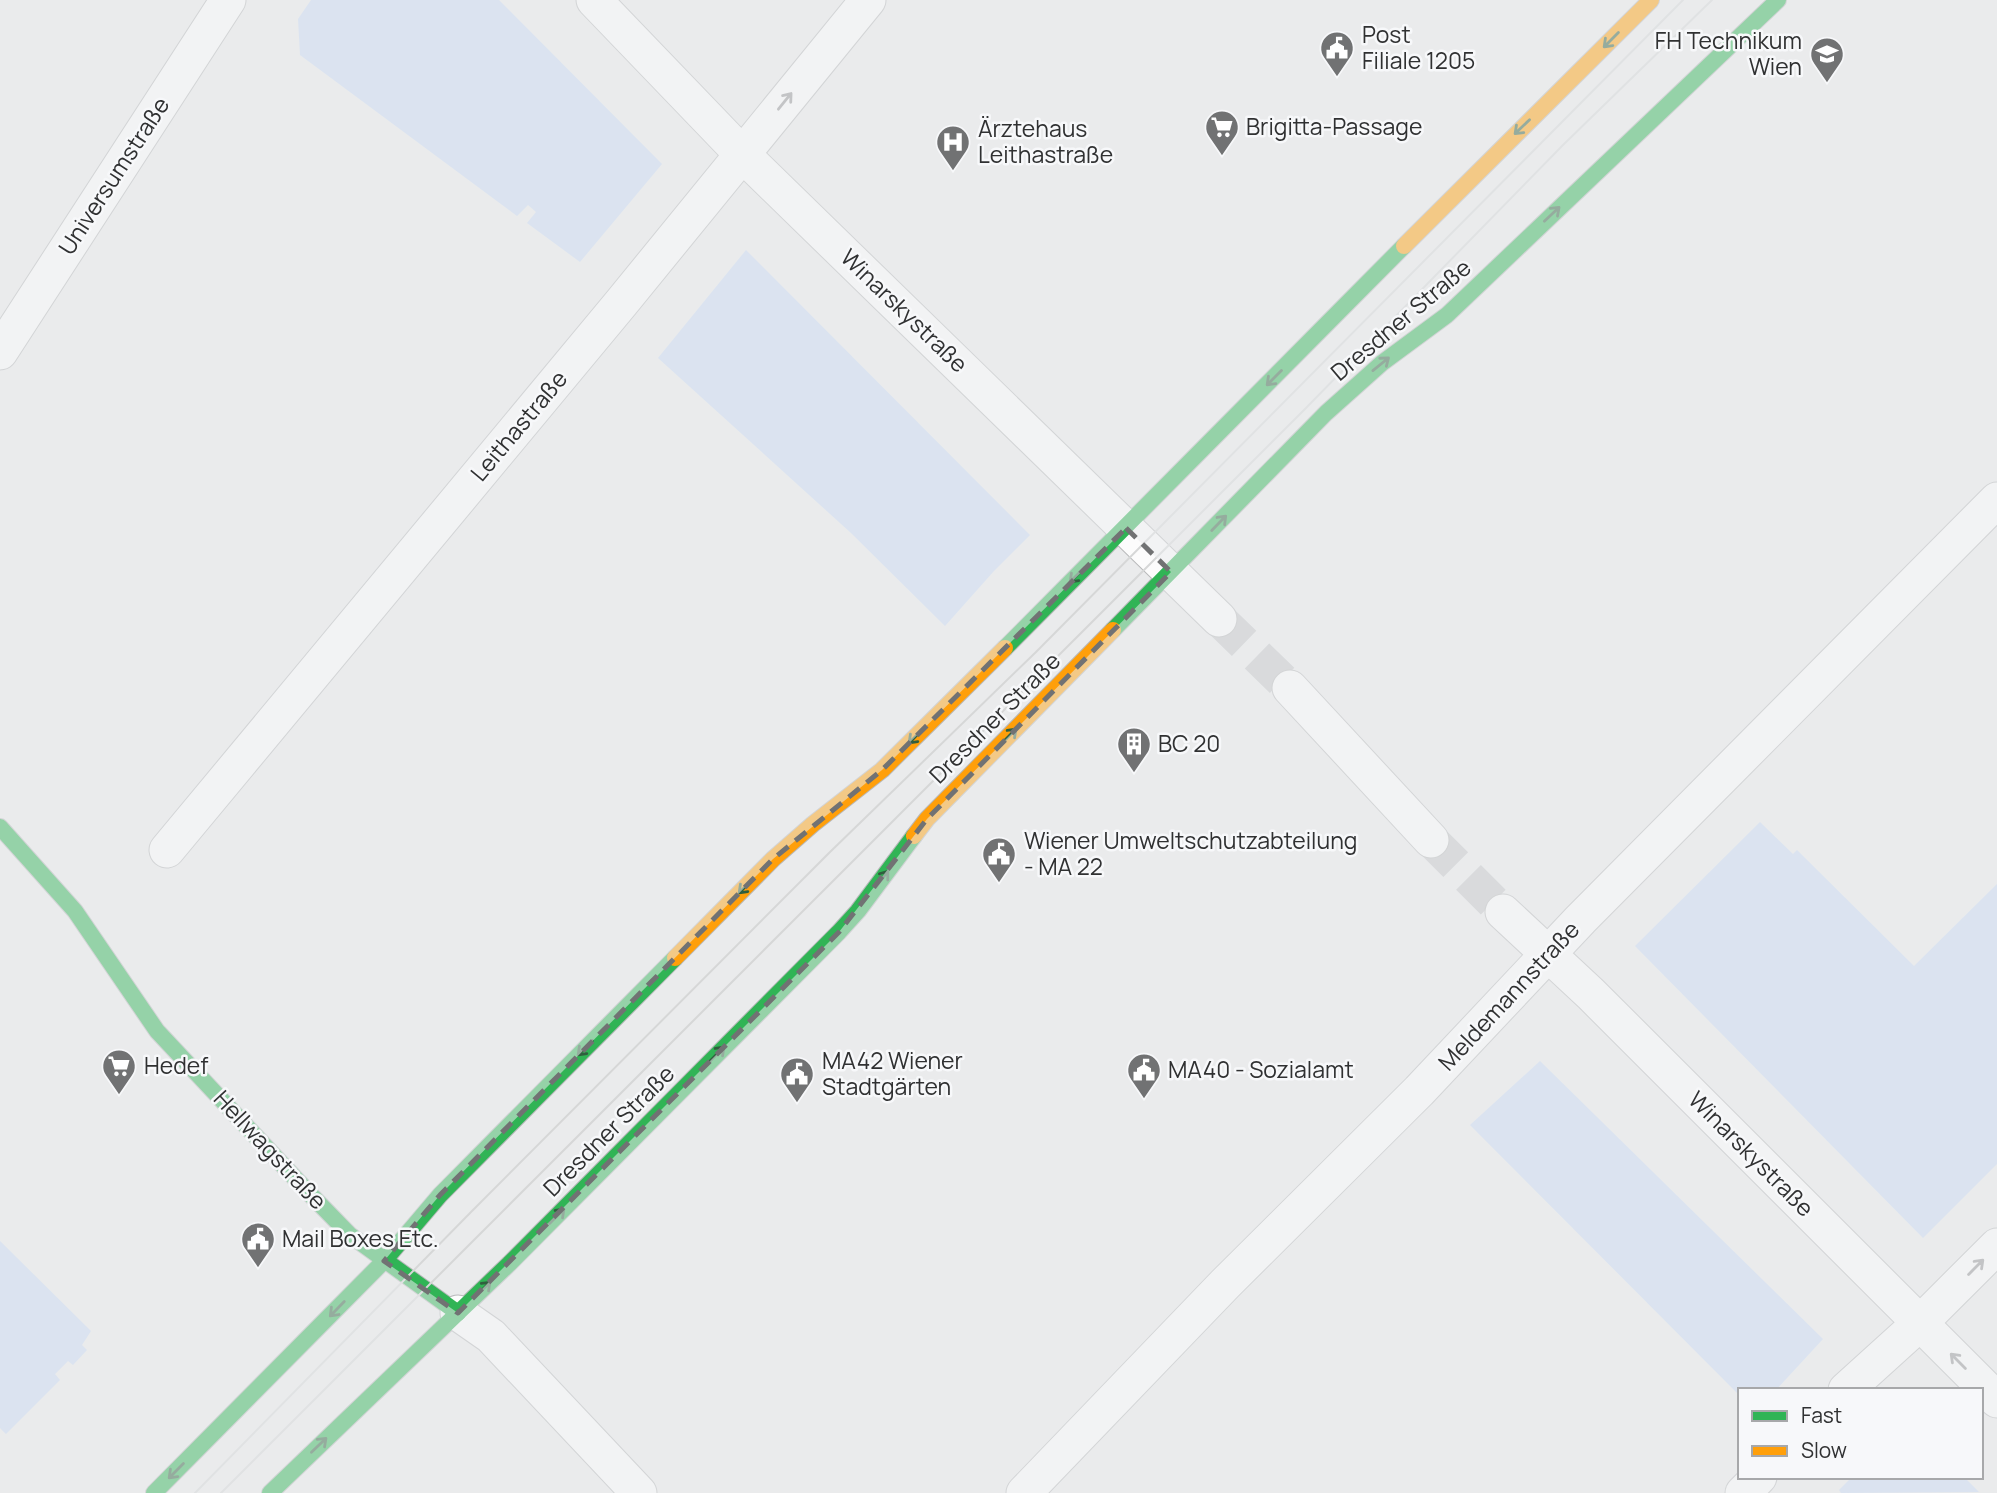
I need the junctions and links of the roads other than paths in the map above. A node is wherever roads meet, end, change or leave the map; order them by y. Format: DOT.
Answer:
graph roads {
  1 [pos="229,0"];
  2 [pos="594,0"];
  3 [pos="868,0"];
  4 [pos="1651,0"];
  5 [pos="1778,0"];
  6 [pos="742,154"];
  7 [pos="0,352"];
  8 [pos="1997,500"];
  9 [pos="1126,528"];
  10 [pos="1171,572"];
  11 [pos="1219,619"];
  12 [pos="1290,688"];
  13 [pos="0,827"];
  14 [pos="1431,840"];
  15 [pos="167,850"];
  16 [pos="1503,912"];
  17 [pos="1549,953"];
  18 [pos="1997,1246"];
  19 [pos="384,1261"];
  20 [pos="458,1313"];
  21 [pos="1920,1322"];
  22 [pos="1848,1388"];
  23 [pos="1997,1400"];
  24 [pos="1757,1479"];
  25 [pos="154,1493"];
  26 [pos="270,1493"];
  27 [pos="639,1493"];
  28 [pos="1024,1493"];
  29 [pos="1743,1493"];
  1 -- 7 [label="street, Universumstraße"];
  2 -- 6 [label="street, Winarskystraße"];
  6 -- 3 [label="street, Leithastraße, one-way"];
  4 -- 9 [label="main road, Dresdner Straße, one-way"];
  10 -- 5 [label="main road, Dresdner Straße, one-way"];
  6 -- 9 [label="street, Winarskystraße"];
  6 -- 15 [label="street, Leithastraße"];
  8 -- 17 [label="street, Meldemannstraße"];
  9 -- 10 [label="street, Winarskystraße"];
  9 -- 19 [label="main road, Dresdner Straße, one-way"];
  10 -- 11 [label="street, Winarskystraße"];
  20 -- 10 [label="main road, Dresdner Straße, one-way"];
  12 -- 14 [label="street"];
  13 -- 19 [label="main road, Hellwagstraße"];
  16 -- 17 [label="street, Winarskystraße"];
  17 -- 21 [label="street, Winarskystraße"];
  17 -- 28 [label="street, Meldemannstraße"];
  21 -- 18 [label="street, one-way"];
  19 -- 20 [label="main road, Hellwagstraße"];
  19 -- 25 [label="main road, Dresdner Straße, one-way"];
  26 -- 20 [label="main road, Dresdner Straße, one-way"];
  20 -- 27 [label="street, Hellwagstraße"];
  21 -- 22 [label="street"];
  23 -- 21 [label="street, Winarskystraße, one-way"];
  24 -- 29 [label="street"];
}
